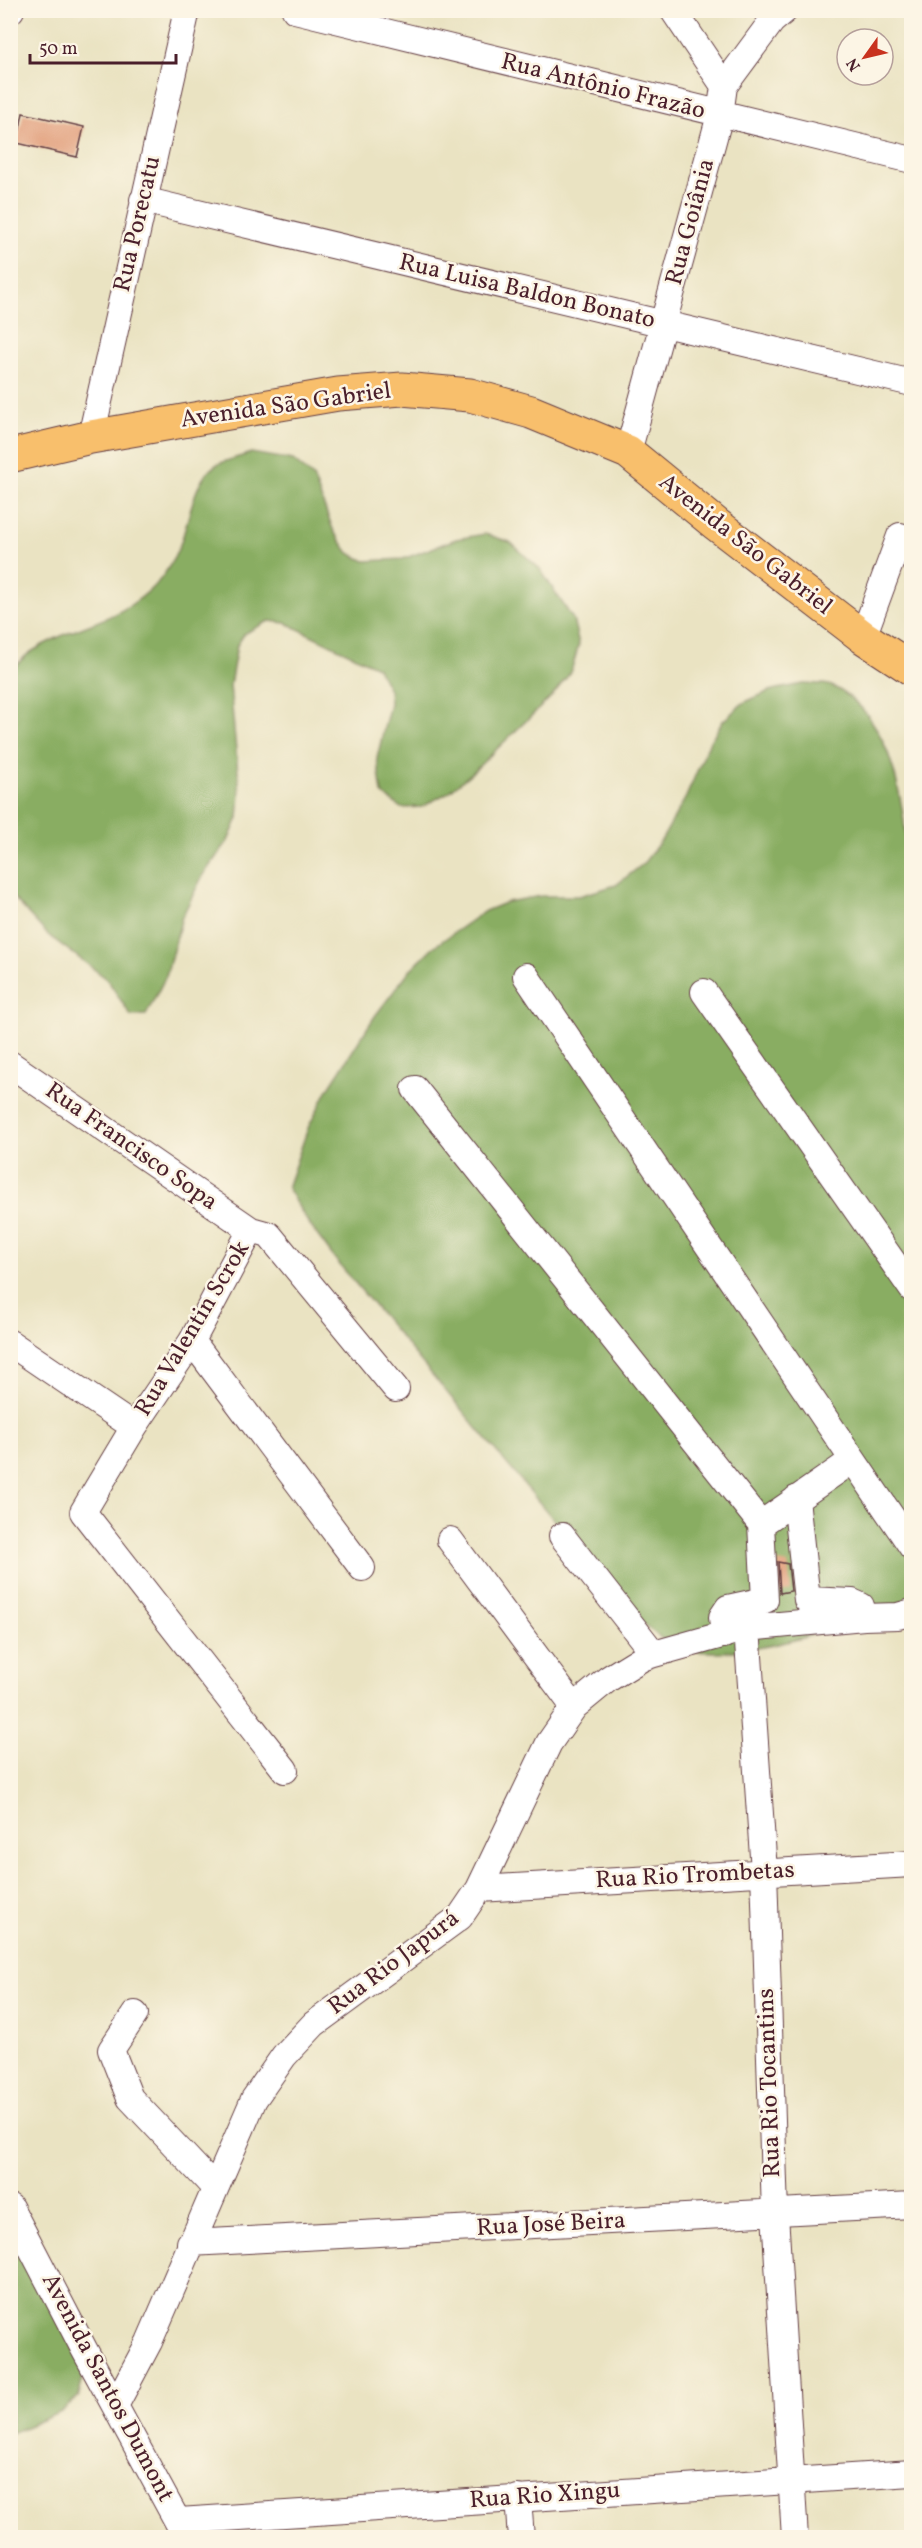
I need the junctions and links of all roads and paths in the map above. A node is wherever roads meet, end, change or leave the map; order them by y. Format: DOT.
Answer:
graph roads {
  1 [pos="187,10"];
  2 [pos="295,10"];
  3 [pos="673,10"];
  4 [pos="785,10"];
  5 [pos="724,86"];
  6 [pos="720,115"];
  7 [pos="912,160"];
  8 [pos="143,200"];
  9 [pos="664,325"];
  10 [pos="912,383"];
  11 [pos="91,437"];
  12 [pos="628,452"];
  13 [pos="10,456"];
  14 [pos="900,536"];
  15 [pos="863,637"];
  16 [pos="912,669"];
  17 [pos="526,976"];
  18 [pos="704,992"];
  19 [pos="10,1064"];
  20 [pos="415,1089"];
  21 [pos="251,1230"];
  22 [pos="912,1289"];
  23 [pos="192,1341"];
  24 [pos="10,1343"];
  25 [pos="396,1389"];
  26 [pos="134,1427"];
  27 [pos="853,1460"];
  28 [pos="796,1499"];
  29 [pos="761,1524"];
  30 [pos="562,1536"];
  31 [pos="450,1540"];
  32 [pos="912,1547"];
  33 [pos="362,1568"];
  34 [pos="765,1600"];
  35 [pos="807,1600"];
  36 [pos="912,1612"];
  37 [pos="864,1617"];
  38 [pos="735,1631"];
  39 [pos="654,1654"];
  40 [pos="574,1707"];
  41 [pos="285,1770"];
  42 [pos="912,1864"];
  43 [pos="764,1871"];
  44 [pos="479,1889"];
  45 [pos="135,2014"];
  46 [pos="215,2188"];
  47 [pos="912,2205"];
  48 [pos="10,2207"];
  49 [pos="775,2214"];
  50 [pos="190,2243"];
  51 [pos="115,2406"];
  52 [pos="912,2474"];
  53 [pos="793,2480"];
  54 [pos="519,2498"];
  55 [pos="183,2529"];
  56 [pos="521,2538"];
  57 [pos="795,2538"];
  1 -- 8 [label="street, Rua Porecatu"];
  2 -- 6 [label="street, Rua Antônio Frazão"];
  3 -- 5 [label="street"];
  4 -- 5 [label="street, Rua Goiânia"];
  5 -- 6 [label="street, Rua Goiânia"];
  6 -- 7 [label="street, Rua Antônio Frazão"];
  6 -- 9 [label="street, Rua Goiânia"];
  8 -- 9 [label="street, Rua Luisa Baldon Bonato"];
  8 -- 11 [label="street, Rua Porecatu"];
  9 -- 10 [label="street, Rua Luisa Baldon Bonato"];
  9 -- 12 [label="street, Rua Goiânia"];
  11 -- 12 [label="main road, Avenida São Gabriel"];
  11 -- 13 [label="main road, Avenida São Gabriel"];
  12 -- 15 [label="main road, Avenida São Gabriel"];
  14 -- 15 [label="street"];
  15 -- 16 [label="main road, Avenida São Gabriel"];
  17 -- 27 [label="street"];
  18 -- 22 [label="street"];
  19 -- 21 [label="street, Rua Francisco Sopa"];
  20 -- 29 [label="street"];
  21 -- 23 [label="street, Rua Valentin Scrok"];
  21 -- 25 [label="street, Rua Francisco Sopa"];
  23 -- 26 [label="street, Rua Valentin Scrok"];
  23 -- 33 [label="street"];
  24 -- 26 [label="street"];
  26 -- 41 [label="street, Rua Valentin Scrok"];
  27 -- 28 [label="street"];
  27 -- 32 [label="street"];
  28 -- 29 [label="street"];
  28 -- 35 [label="street"];
  29 -- 34 [label="street"];
  30 -- 39 [label="street"];
  31 -- 40 [label="street"];
  34 -- 35 [label="street, Rua Rio Tocantins"];
  34 -- 38 [label="street, Rua Rio Tocantins"];
  35 -- 37 [label="street, Rua Rio Tocantins"];
  36 -- 37 [label="street, Rua Rio Japurá"];
  37 -- 38 [label="street, Rua Rio Japurá"];
  38 -- 39 [label="street, Rua Rio Japurá"];
  38 -- 43 [label="street, Rua Rio Tocantins"];
  39 -- 40 [label="street, Rua Rio Japurá"];
  40 -- 44 [label="street, Rua Rio Japurá"];
  42 -- 43 [label="street, Rua Rio Trombetas"];
  43 -- 44 [label="street, Rua Rio Trombetas"];
  43 -- 49 [label="street, Rua Rio Tocantins"];
  44 -- 46 [label="street, Rua Rio Japurá"];
  45 -- 46 [label="street"];
  46 -- 50 [label="street, Rua Rio Japurá"];
  47 -- 49 [label="street, Rua José Beira"];
  48 -- 51 [label="street, Avenida Santos Dumont"];
  49 -- 50 [label="street, Rua José Beira"];
  49 -- 53 [label="street, Rua Rio Tocantins"];
  50 -- 51 [label="street, Rua Rio Japurá"];
  51 -- 55 [label="street, Avenida Santos Dumont"];
  52 -- 53 [label="street, Rua Rio Xingu"];
  53 -- 54 [label="street, Rua Rio Xingu"];
  53 -- 57 [label="street, Rua Rio Tocantins"];
  54 -- 55 [label="street, Rua Rio Xingu"];
  54 -- 56 [label="street"];
}
